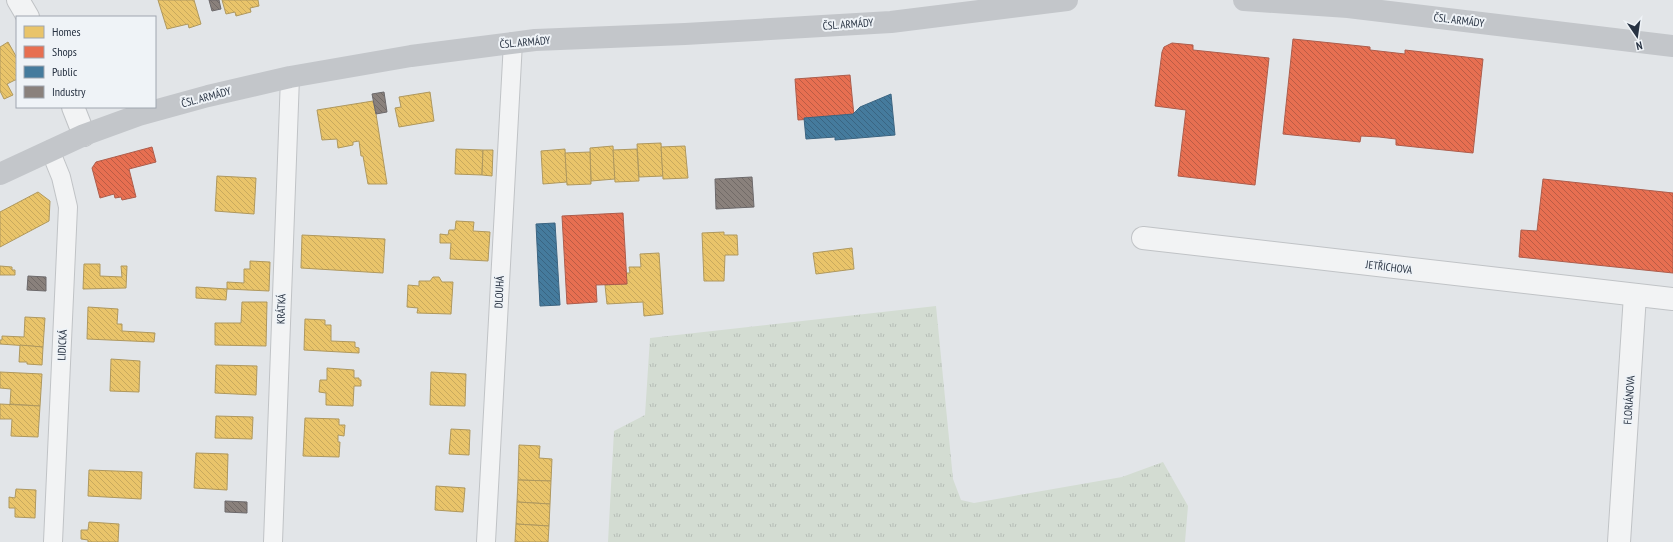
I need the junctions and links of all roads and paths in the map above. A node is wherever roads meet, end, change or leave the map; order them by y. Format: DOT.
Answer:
graph roads {
  1 [pos="18,0"];
  2 [pos="1068,0"];
  3 [pos="1244,0"];
  4 [pos="1272,1"];
  5 [pos="27,16"];
  6 [pos="512,42"];
  7 [pos="1673,46"];
  8 [pos="290,77"];
  9 [pos="73,108"];
  10 [pos="84,135"];
  11 [pos="50,150"];
  12 [pos="0,174"];
  13 [pos="1143,238"];
  14 [pos="1635,295"];
  15 [pos="1673,299"];
  16 [pos="53,542"];
  17 [pos="273,542"];
  18 [pos="486,542"];
  19 [pos="1619,542"];
  1 -- 5 [label="street"];
  2 -- 6 [label="main road, ČSL. ARMÁDY"];
  3 -- 4 [label="main road, ČSL. ARMÁDY"];
  4 -- 7 [label="main road, ČSL. ARMÁDY"];
  6 -- 8 [label="main road, ČSL. ARMÁDY"];
  6 -- 18 [label="street, DLOUHÁ"];
  8 -- 10 [label="main road, ČSL. ARMÁDY"];
  8 -- 17 [label="street, KRÁTKÁ"];
  9 -- 10 [label="street"];
  10 -- 11 [label="main road, ČSL. ARMÁDY"];
  11 -- 12 [label="main road, ČSL. ARMÁDY"];
  11 -- 16 [label="street, LIDICKÁ"];
  13 -- 14 [label="street, JETŘICHOVA"];
  14 -- 15 [label="street"];
  14 -- 19 [label="street, FLORIÁNOVA"];
}
